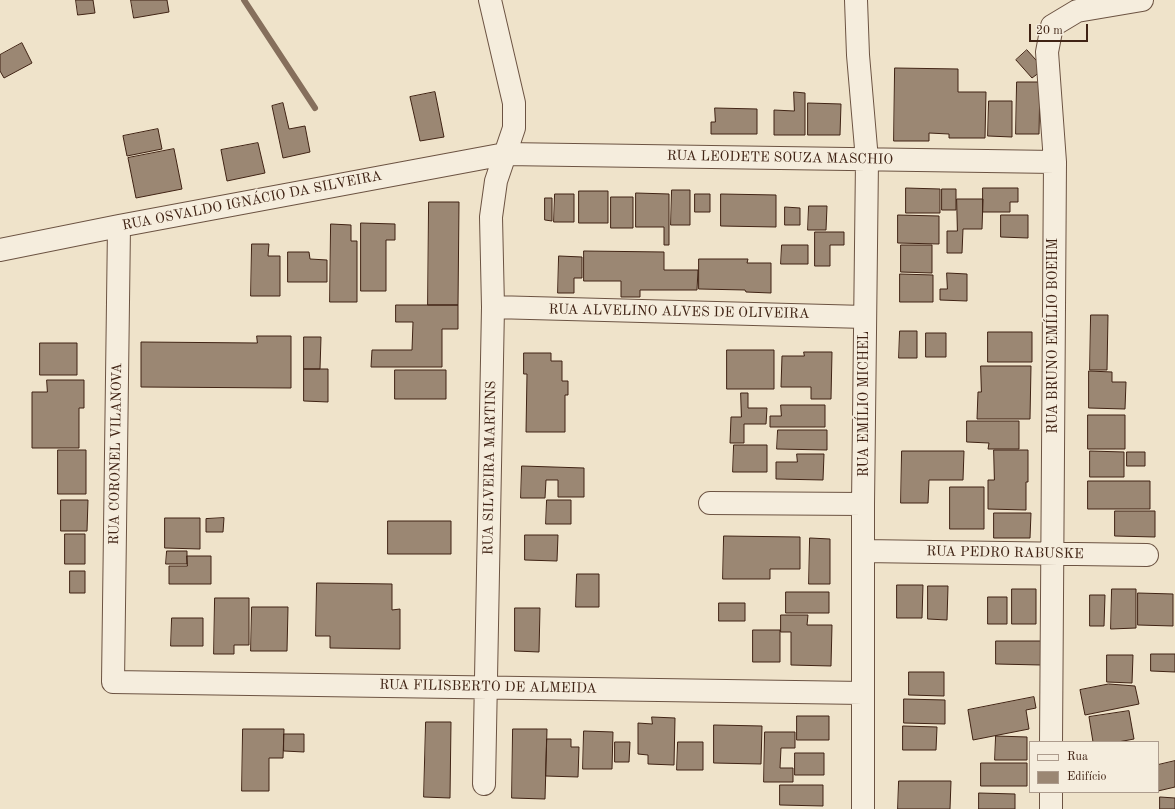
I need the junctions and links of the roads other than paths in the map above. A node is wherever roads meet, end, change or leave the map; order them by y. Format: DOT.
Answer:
graph roads {
  1 [pos="490,0"];
  2 [pos="856,0"];
  3 [pos="1142,0"];
  4 [pos="505,154"];
  5 [pos="867,160"];
  6 [pos="1054,162"];
  7 [pos="119,226"];
  8 [pos="0,250"];
  9 [pos="493,308"];
  10 [pos="865,317"];
  11 [pos="710,503"];
  12 [pos="863,504"];
  13 [pos="863,551"];
  14 [pos="1052,553"];
  15 [pos="1147,555"];
  16 [pos="113,682"];
  17 [pos="486,687"];
  18 [pos="863,693"];
  19 [pos="1051,741"];
  20 [pos="484,784"];
  21 [pos="1051,793"];
  22 [pos="863,809"];
  23 [pos="1051,809"];
  1 -- 4 [label="street, RUA SILVEIRA MARTINS"];
  2 -- 5 [label="street, RUA EMÍLIO MICHEL"];
  3 -- 6 [label="street, RUA BRUNO EMÍLIO BOEHM"];
  4 -- 5 [label="street, RUA LEODETE SOUZA MASCHIO"];
  4 -- 7 [label="street, RUA OSVALDO IGNÁCIO DA SILVEIRA"];
  4 -- 9 [label="street, RUA SILVEIRA MARTINS"];
  5 -- 6 [label="street, RUA LEODETE SOUZA MASCHIO"];
  5 -- 10 [label="street, RUA EMÍLIO MICHEL"];
  6 -- 14 [label="street, RUA BRUNO EMÍLIO BOEHM"];
  7 -- 8 [label="street, RUA OSVALDO IGNÁCIO DA SILVEIRA"];
  7 -- 16 [label="street, RUA CORONEL VILANOVA"];
  9 -- 10 [label="street, RUA ALVELINO ALVES DE OLIVEIRA"];
  9 -- 17 [label="street, RUA SILVEIRA MARTINS"];
  10 -- 12 [label="street, RUA EMÍLIO MICHEL"];
  11 -- 12 [label="street"];
  12 -- 13 [label="street, RUA EMÍLIO MICHEL"];
  13 -- 14 [label="street, RUA PEDRO RABUSKE"];
  13 -- 18 [label="street, RUA EMÍLIO MICHEL"];
  14 -- 15 [label="street, RUA PEDRO RABUSKE"];
  14 -- 19 [label="street, RUA BRUNO EMÍLIO BOEHM"];
  16 -- 17 [label="street, RUA FILISBERTO DE ALMEIDA"];
  17 -- 18 [label="street, RUA FILISBERTO DE ALMEIDA"];
  17 -- 20 [label="street, RUA SILVEIRA MARTINS"];
  18 -- 22 [label="street, RUA EMÍLIO MICHEL"];
  21 -- 23 [label="street"];
}
